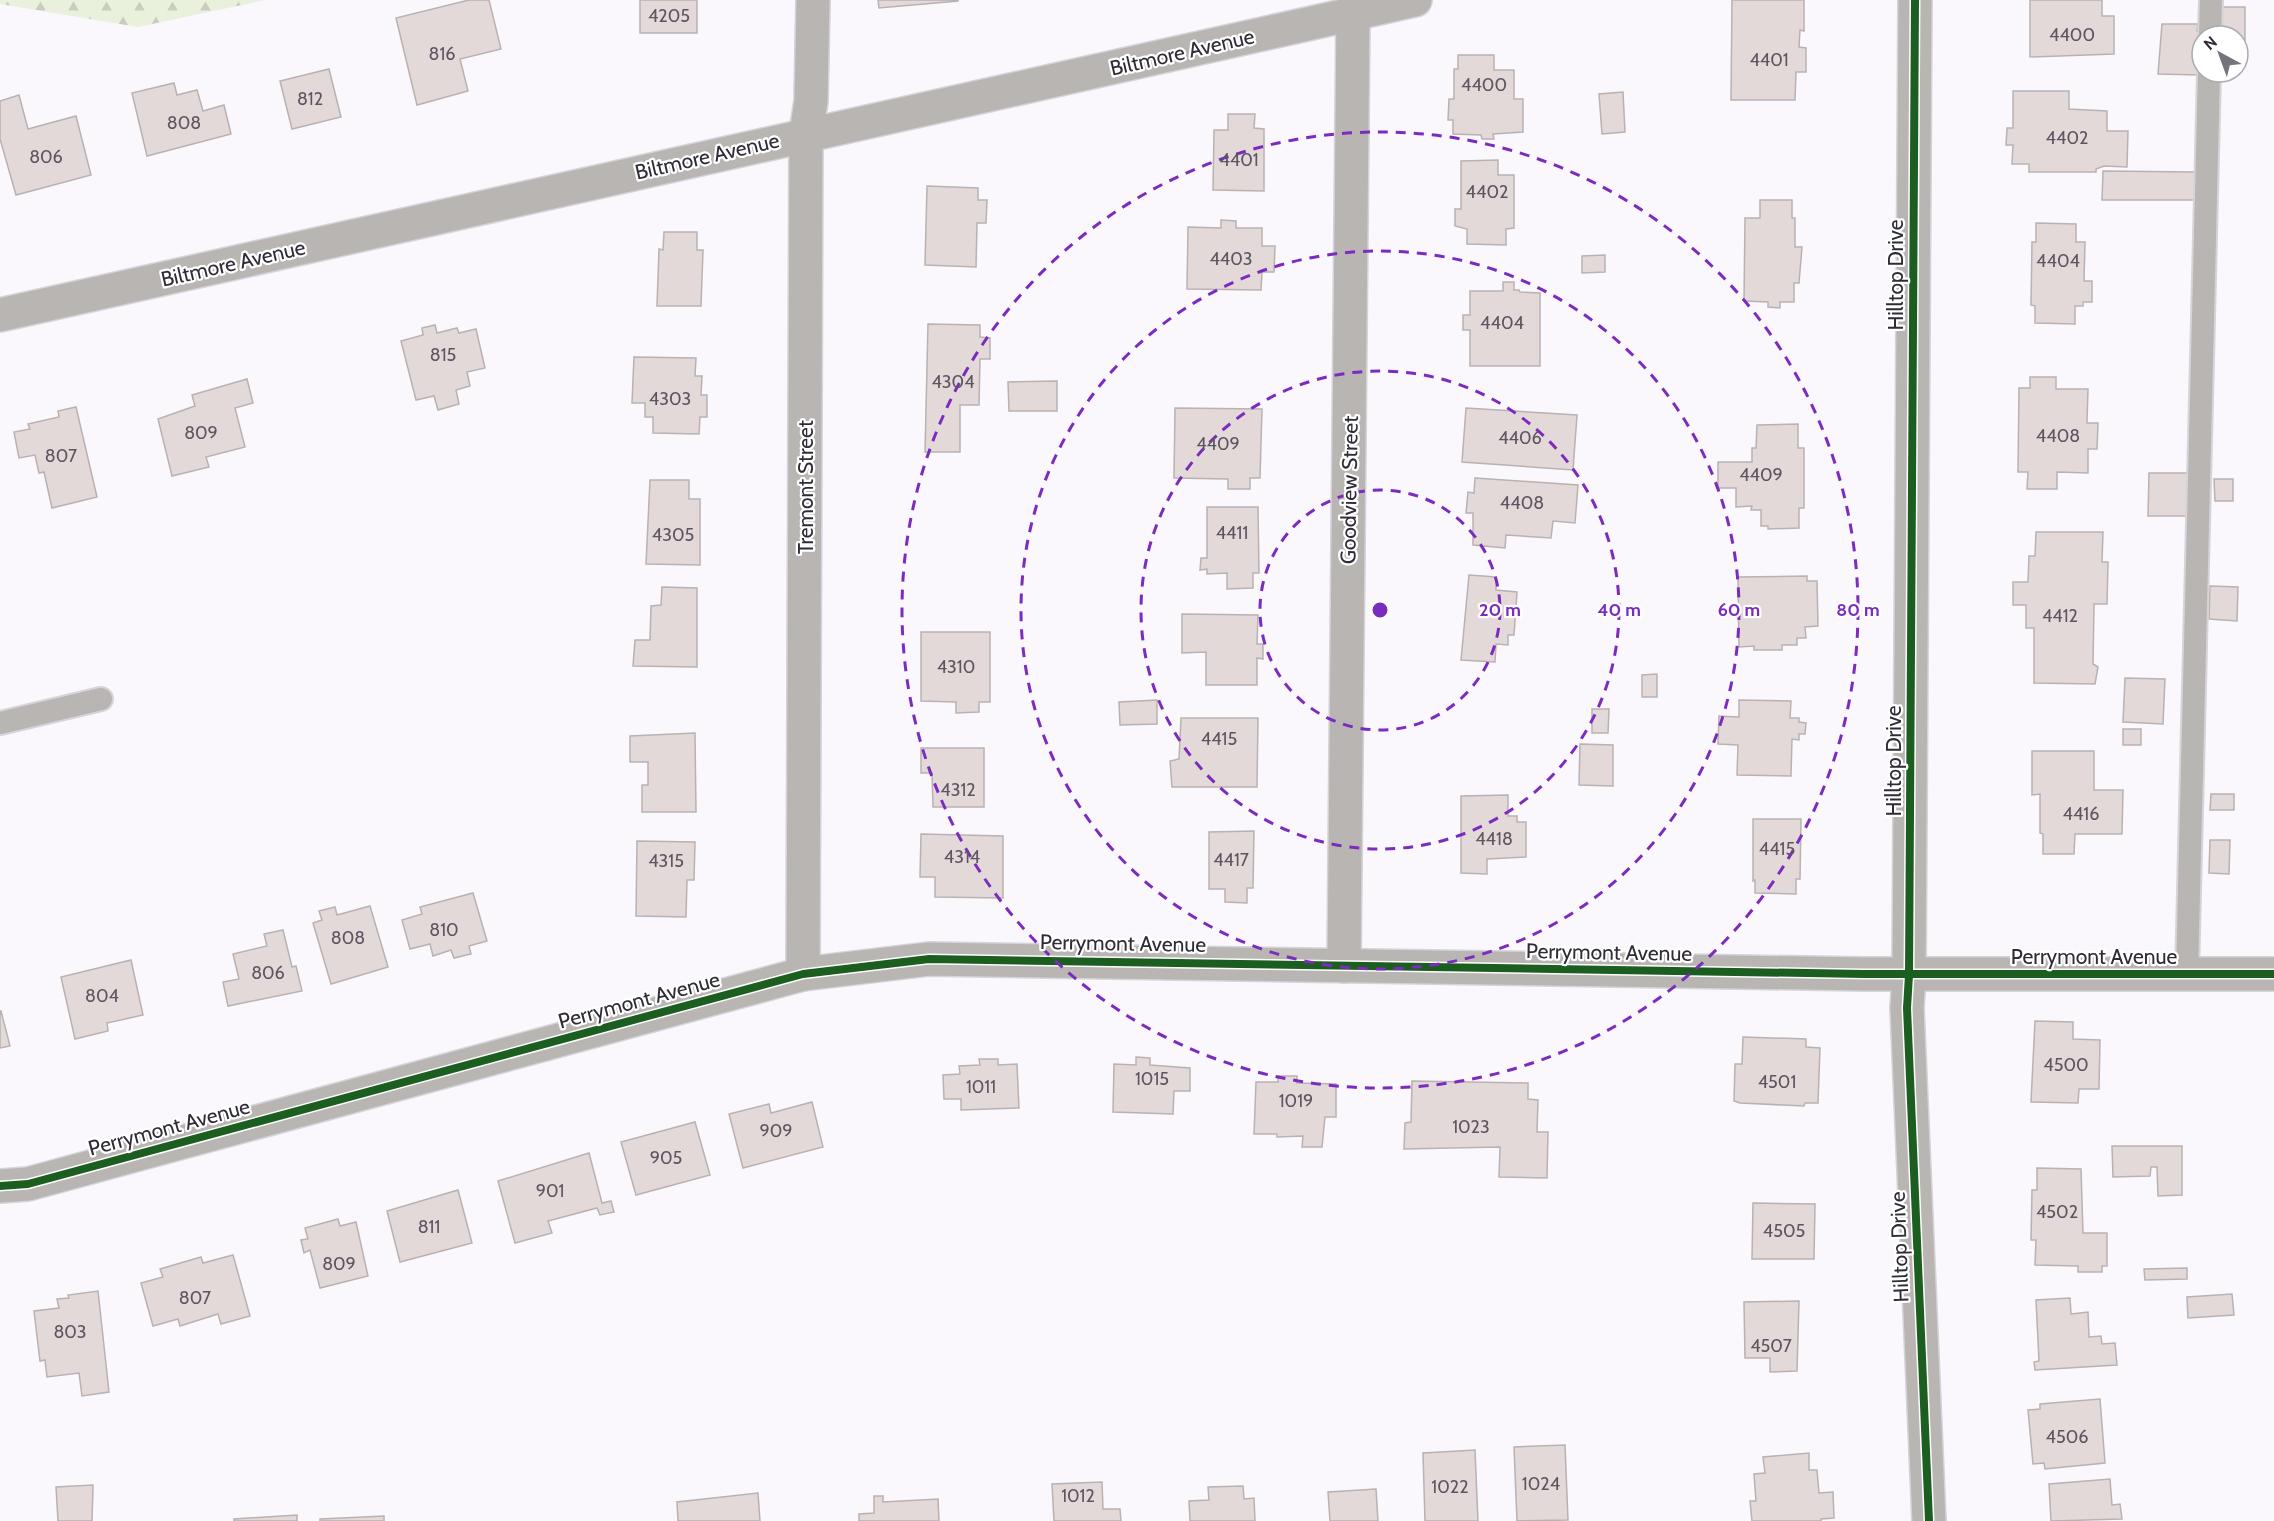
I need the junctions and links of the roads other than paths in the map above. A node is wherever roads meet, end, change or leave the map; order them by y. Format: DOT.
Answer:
graph roads {
  1 [pos="813,0"];
  2 [pos="1415,0"];
  3 [pos="1915,0"];
  4 [pos="2211,0"];
  5 [pos="1353,13"];
  6 [pos="2210,24"];
  7 [pos="2209,84"];
  8 [pos="806,134"];
  9 [pos="0,315"];
  10 [pos="101,699"];
  11 [pos="0,723"];
  12 [pos="1344,966"];
  13 [pos="803,974"];
  14 [pos="2187,974"];
  15 [pos="2274,974"];
  16 [pos="1909,975"];
  17 [pos="0,1186"];
  18 [pos="1929,1521"];
  1 -- 8 [label="street, Tremont Street"];
  2 -- 5 [label="street, Biltmore Avenue"];
  3 -- 16 [label="street, Hilltop Drive"];
  4 -- 6 [label="lane"];
  5 -- 8 [label="street, Biltmore Avenue"];
  5 -- 12 [label="street, Goodview Street"];
  7 -- 14 [label="lane"];
  8 -- 9 [label="street, Biltmore Avenue"];
  8 -- 13 [label="street, Tremont Street"];
  10 -- 11 [label="lane"];
  12 -- 13 [label="street, Perrymont Avenue"];
  12 -- 16 [label="street, Perrymont Avenue"];
  13 -- 17 [label="street, Perrymont Avenue"];
  14 -- 15 [label="street, Perrymont Avenue"];
  14 -- 16 [label="street, Perrymont Avenue"];
  16 -- 18 [label="street, Hilltop Drive"];
}
